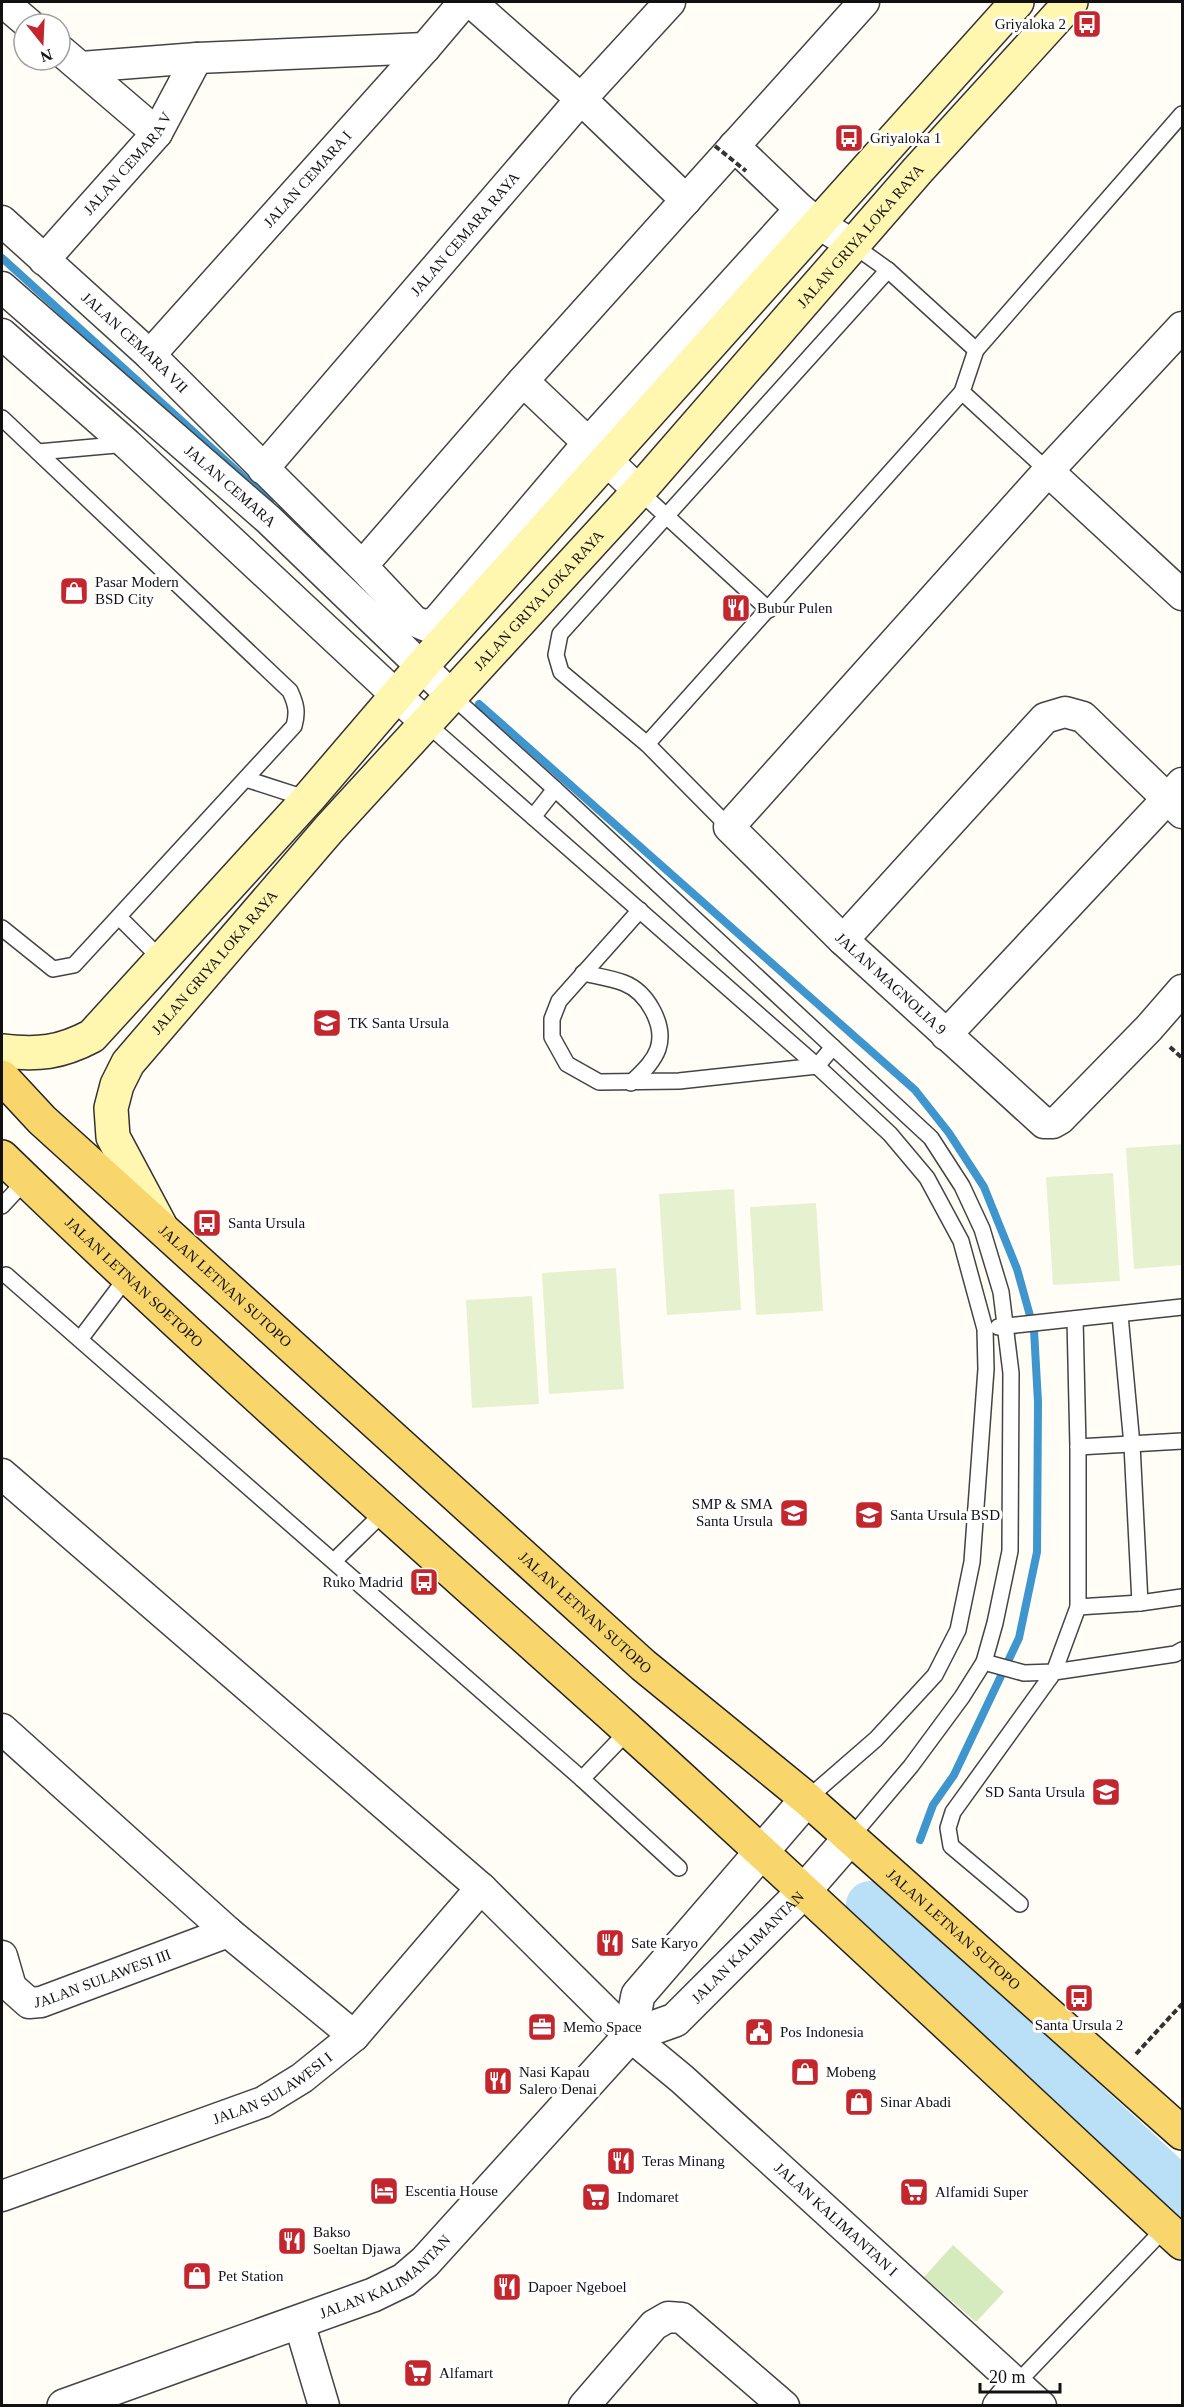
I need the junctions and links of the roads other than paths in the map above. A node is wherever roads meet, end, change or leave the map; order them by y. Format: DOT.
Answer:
graph roads {
  1 [pos="464,2"];
  2 [pos="471,2"];
  3 [pos="670,2"];
  4 [pos="864,2"];
  5 [pos="1017,2"];
  6 [pos="1071,2"];
  7 [pos="425,48"];
  8 [pos="197,58"];
  9 [pos="967,58"];
  10 [pos="72,59"];
  11 [pos="72,60"];
  12 [pos="997,84"];
  13 [pos="581,99"];
  14 [pos="1182,114"];
  15 [pos="157,133"];
  16 [pos="732,154"];
  17 [pos="686,200"];
  18 [pos="809,217"];
  19 [pos="2,221"];
  20 [pos="853,245"];
  21 [pos="44,260"];
  22 [pos="888,270"];
  23 [pos="2,287"];
  24 [pos="1182,327"];
  25 [pos="2,334"];
  26 [pos="976,350"];
  27 [pos="150,355"];
  28 [pos="523,381"];
  29 [pos="962,392"];
  30 [pos="2,418"];
  31 [pos="127,444"];
  32 [pos="597,451"];
  33 [pos="38,452"];
  34 [pos="263,469"];
  35 [pos="1048,471"];
  36 [pos="639,491"];
  37 [pos="667,518"];
  38 [pos="362,566"];
  39 [pos="1182,595"];
  40 [pos="769,610"];
  41 [pos="421,667"];
  42 [pos="451,695"];
  43 [pos="397,696"];
  44 [pos="426,723"];
  45 [pos="647,744"];
  46 [pos="246,779"];
  47 [pos="555,789"];
  48 [pos="308,799"];
  49 [pos="1178,799"];
  50 [pos="533,817"];
  51 [pos="729,827"];
  52 [pos="640,910"];
  53 [pos="119,917"];
  54 [pos="2,928"];
  55 [pos="843,940"];
  56 [pos="162,960"];
  57 [pos="583,973"];
  58 [pos="1182,990"];
  59 [pos="946,1035"];
  60 [pos="833,1047"];
  61 [pos="2,1051"];
  62 [pos="817,1066"];
  63 [pos="2,1077"];
  64 [pos="631,1083"];
  65 [pos="2,1156"];
  66 [pos="26,1180"];
  67 [pos="962,1186"];
  68 [pos="941,1205"];
  69 [pos="2,1206"];
  70 [pos="161,1228"];
  71 [pos="6,1275"];
  72 [pos="127,1277"];
  73 [pos="1182,1307"];
  74 [pos="1120,1315"];
  75 [pos="1075,1319"];
  76 [pos="1010,1325"];
  77 [pos="985,1329"];
  78 [pos="81,1338"];
  79 [pos="1182,1441"];
  80 [pos="1132,1445"];
  81 [pos="1078,1447"];
  82 [pos="2,1474"];
  83 [pos="384,1512"];
  84 [pos="334,1562"];
  85 [pos="1182,1597"];
  86 [pos="1140,1603"];
  87 [pos="1078,1607"];
  88 [pos="1182,1650"];
  89 [pos="991,1665"];
  90 [pos="1054,1672"];
  91 [pos="2,1729"];
  92 [pos="628,1730"];
  93 [pos="582,1779"];
  94 [pos="807,1799"];
  95 [pos="851,1837"];
  96 [pos="761,1852"];
  97 [pos="679,1868"];
  98 [pos="481,1888"];
  99 [pos="804,1891"];
  100 [pos="1020,1904"];
  101 [pos="228,1932"];
  102 [pos="2,1956"];
  103 [pos="354,2036"];
  104 [pos="630,2037"];
  105 [pos="1182,2133"];
  106 [pos="2,2196"];
  107 [pos="1174,2235"];
  108 [pos="299,2322"];
  109 [pos="1007,2395"];
  110 [pos="778,2404"];
  111 [pos="64,2406"];
  112 [pos="324,2406"];
  113 [pos="584,2406"];
  114 [pos="1041,2406"];
  1 -- 7 [label="street, JALAN CEMARA I"];
  2 -- 13 [label="street"];
  3 -- 13 [label="street, JALAN CEMARA RAYA"];
  4 -- 16 [label="street"];
  5 -- 9 [label="main road"];
  6 -- 12 [label="main road, JALAN GRIYA LOKA RAYA"];
  7 -- 8 [label="street"];
  7 -- 27 [label="street, JALAN CEMARA I"];
  8 -- 10 [label="street"];
  8 -- 15 [label="street, JALAN CEMARA V"];
  9 -- 12 [label="main road"];
  9 -- 18 [label="main road"];
  11 -- 15 [label="street"];
  12 -- 20 [label="main road, JALAN GRIYA LOKA RAYA"];
  13 -- 17 [label="street"];
  13 -- 34 [label="street, JALAN CEMARA RAYA"];
  14 -- 26 [label="lane"];
  15 -- 21 [label="street, JALAN CEMARA V"];
  16 -- 17 [label="street"];
  16 -- 18 [label="street"];
  17 -- 28 [label="street"];
  18 -- 20 [label="street"];
  18 -- 32 [label="main road"];
  19 -- 21 [label="street, JALAN CEMARA VII"];
  20 -- 22 [label="lane"];
  20 -- 36 [label="main road, JALAN GRIYA LOKA RAYA"];
  21 -- 27 [label="street, JALAN CEMARA VII"];
  22 -- 26 [label="lane"];
  22 -- 37 [label="lane"];
  23 -- 41 [label="street, JALAN CEMARA"];
  24 -- 35 [label="street"];
  25 -- 31 [label="street"];
  26 -- 29 [label="lane"];
  27 -- 34 [label="street, JALAN CEMARA VII"];
  28 -- 32 [label="street"];
  28 -- 38 [label="street"];
  29 -- 35 [label="lane"];
  29 -- 40 [label="lane"];
  30 -- 33 [label="lane"];
  31 -- 33 [label="lane"];
  31 -- 43 [label="street"];
  32 -- 36 [label="street"];
  32 -- 38 [label="street, JALAN CEMARA VII"];
  32 -- 41 [label="main road"];
  33 -- 46 [label="lane"];
  34 -- 38 [label="street, JALAN CEMARA VII"];
  35 -- 39 [label="street"];
  35 -- 51 [label="street"];
  36 -- 37 [label="lane"];
  36 -- 42 [label="main road, JALAN GRIYA LOKA RAYA"];
  37 -- 40 [label="lane"];
  37 -- 45 [label="lane"];
  40 -- 45 [label="lane"];
  41 -- 42 [label="street, JALAN CEMARA"];
  41 -- 43 [label="main road"];
  42 -- 44 [label="main road, JALAN GRIYA LOKA RAYA"];
  42 -- 47 [label="lane"];
  43 -- 44 [label="street"];
  43 -- 48 [label="main road"];
  44 -- 50 [label="lane"];
  44 -- 70 [label="main road, JALAN GRIYA LOKA RAYA"];
  45 -- 51 [label="lane"];
  46 -- 48 [label="lane"];
  46 -- 53 [label="lane"];
  47 -- 50 [label="lane"];
  47 -- 60 [label="lane"];
  48 -- 56 [label="main road"];
  49 -- 55 [label="street"];
  49 -- 59 [label="street"];
  50 -- 52 [label="lane"];
  51 -- 55 [label="street, JALAN MAGNOLIA 9"];
  52 -- 57 [label="lane"];
  52 -- 62 [label="lane"];
  53 -- 54 [label="lane"];
  53 -- 56 [label="lane"];
  55 -- 59 [label="street, JALAN MAGNOLIA 9"];
  56 -- 61 [label="main road"];
  57 -- 64 [label="lane"];
  57 -- 64 [label="lane"];
  58 -- 59 [label="street, JALAN MAGNOLIA 9"];
  60 -- 62 [label="lane"];
  60 -- 67 [label="lane"];
  62 -- 64 [label="lane"];
  62 -- 68 [label="lane"];
  63 -- 70 [label="main road, JALAN LETNAN SUTOPO"];
  65 -- 66 [label="main road, JALAN LETNAN SOETOPO"];
  66 -- 69 [label="lane"];
  66 -- 72 [label="main road, JALAN LETNAN SOETOPO"];
  67 -- 68 [label="lane"];
  67 -- 76 [label="lane"];
  68 -- 77 [label="lane"];
  70 -- 94 [label="main road, JALAN LETNAN SUTOPO"];
  71 -- 78 [label="lane"];
  72 -- 78 [label="lane"];
  72 -- 83 [label="main road, JALAN LETNAN SOETOPO"];
  73 -- 74 [label="lane"];
  74 -- 75 [label="lane"];
  74 -- 80 [label="lane"];
  75 -- 76 [label="lane"];
  75 -- 81 [label="lane"];
  76 -- 77 [label="lane"];
  76 -- 89 [label="lane"];
  77 -- 94 [label="lane"];
  78 -- 84 [label="lane"];
  79 -- 80 [label="lane"];
  80 -- 81 [label="lane"];
  80 -- 86 [label="lane"];
  81 -- 87 [label="lane"];
  82 -- 98 [label="street, JALAN KALIMANTAN I"];
  83 -- 84 [label="lane"];
  83 -- 92 [label="main road"];
  84 -- 93 [label="lane"];
  85 -- 86 [label="lane"];
  86 -- 87 [label="lane"];
  87 -- 90 [label="lane"];
  88 -- 90 [label="lane"];
  89 -- 90 [label="lane"];
  89 -- 95 [label="lane"];
  90 -- 100 [label="lane"];
  91 -- 101 [label="street"];
  92 -- 93 [label="lane"];
  92 -- 96 [label="main road"];
  93 -- 97 [label="lane"];
  94 -- 95 [label="main road, JALAN LETNAN SUTOPO"];
  94 -- 96 [label="street"];
  95 -- 99 [label="street, JALAN KALIMANTAN"];
  95 -- 105 [label="main road, JALAN LETNAN SUTOPO"];
  96 -- 99 [label="main road"];
  96 -- 104 [label="street"];
  98 -- 103 [label="street, JALAN SULAWESI I"];
  98 -- 104 [label="street, JALAN KALIMANTAN I"];
  99 -- 104 [label="street, JALAN KALIMANTAN"];
  99 -- 107 [label="main road"];
  101 -- 102 [label="street, JALAN SULAWESI III"];
  101 -- 103 [label="street"];
  103 -- 106 [label="street, JALAN SULAWESI I"];
  104 -- 108 [label="street, JALAN KALIMANTAN"];
  104 -- 109 [label="street, JALAN KALIMANTAN I"];
  107 -- 109 [label="lane"];
  108 -- 111 [label="street, JALAN KALIMANTAN"];
  108 -- 112 [label="street"];
  109 -- 114 [label="street, JALAN KALIMANTAN I"];
  110 -- 113 [label="street"];
}
